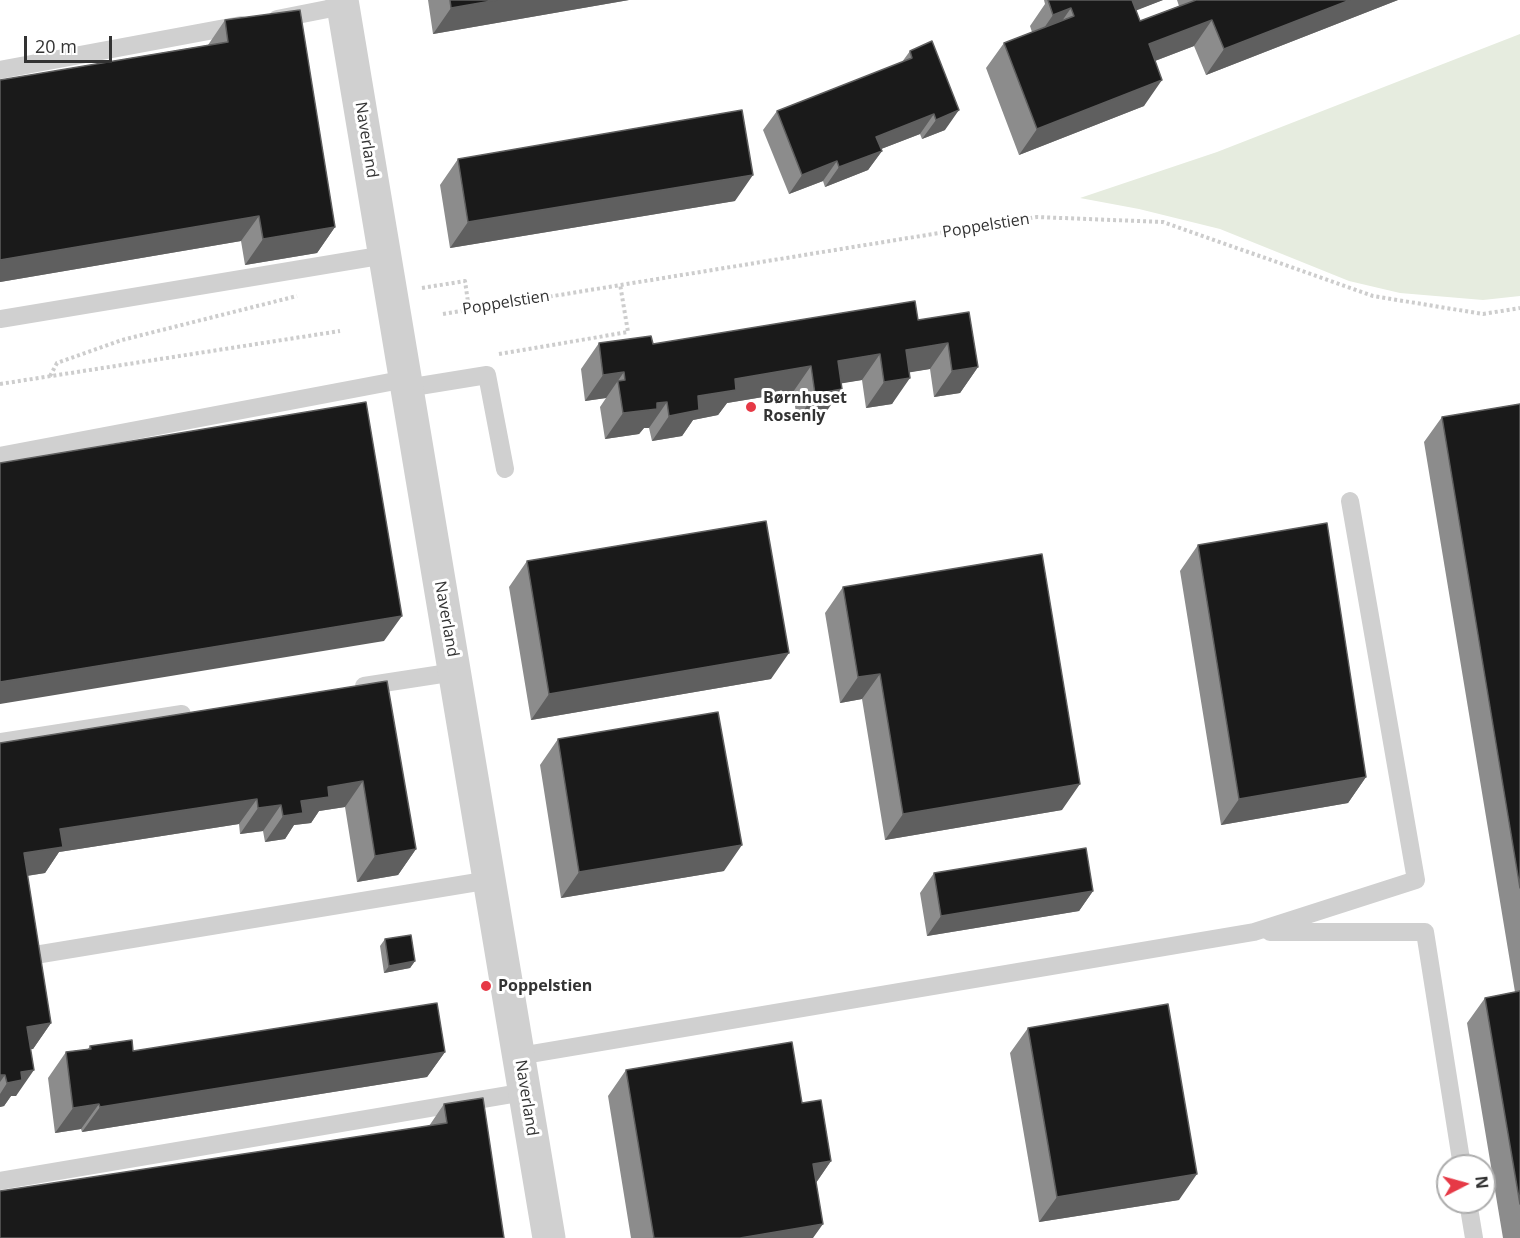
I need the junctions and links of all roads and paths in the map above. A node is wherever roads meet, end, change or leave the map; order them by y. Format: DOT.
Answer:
graph roads {
  1 [pos="343,3"];
  2 [pos="0,70"];
  3 [pos="385,255"];
  4 [pos="620,284"];
  5 [pos="391,293"];
  6 [pos="302,295"];
  7 [pos="1520,308"];
  8 [pos="469,309"];
  9 [pos="443,314"];
  10 [pos="0,319"];
  11 [pos="340,332"];
  12 [pos="499,354"];
  13 [pos="50,376"];
  14 [pos="0,384"];
  15 [pos="407,384"];
  16 [pos="0,456"];
  17 [pos="505,469"];
  18 [pos="1350,501"];
  19 [pos="455,672"];
  20 [pos="350,688"];
  21 [pos="198,711"];
  22 [pos="0,742"];
  23 [pos="490,880"];
  24 [pos="1254,932"];
  25 [pos="35,955"];
  26 [pos="519,1056"];
  27 [pos="525,1092"];
  28 [pos="1460,1154"];
  29 [pos="0,1181"];
  30 [pos="1470,1214"];
  31 [pos="549,1238"];
  32 [pos="1474,1238"];
  1 -- 2 [label="lane"];
  1 -- 3 [label="street, Naverland"];
  3 -- 5 [label="street, Naverland"];
  3 -- 10 [label="lane"];
  4 -- 7 [label="path, Poppelstien"];
  4 -- 8 [label="path, Poppelstien"];
  4 -- 12 [label="path"];
  5 -- 8 [label="path"];
  5 -- 15 [label="street, Naverland"];
  6 -- 13 [label="path"];
  8 -- 9 [label="path, Poppelstien"];
  11 -- 13 [label="path"];
  13 -- 14 [label="path"];
  15 -- 16 [label="lane"];
  15 -- 17 [label="lane"];
  15 -- 19 [label="street, Naverland"];
  18 -- 24 [label="lane"];
  19 -- 20 [label="lane"];
  19 -- 23 [label="street, Naverland"];
  21 -- 22 [label="lane"];
  23 -- 25 [label="lane"];
  23 -- 26 [label="street, Naverland"];
  24 -- 26 [label="lane"];
  24 -- 28 [label="lane"];
  26 -- 27 [label="street, Naverland"];
  27 -- 29 [label="lane"];
  27 -- 31 [label="street, Naverland"];
  30 -- 32 [label="lane"];
}
